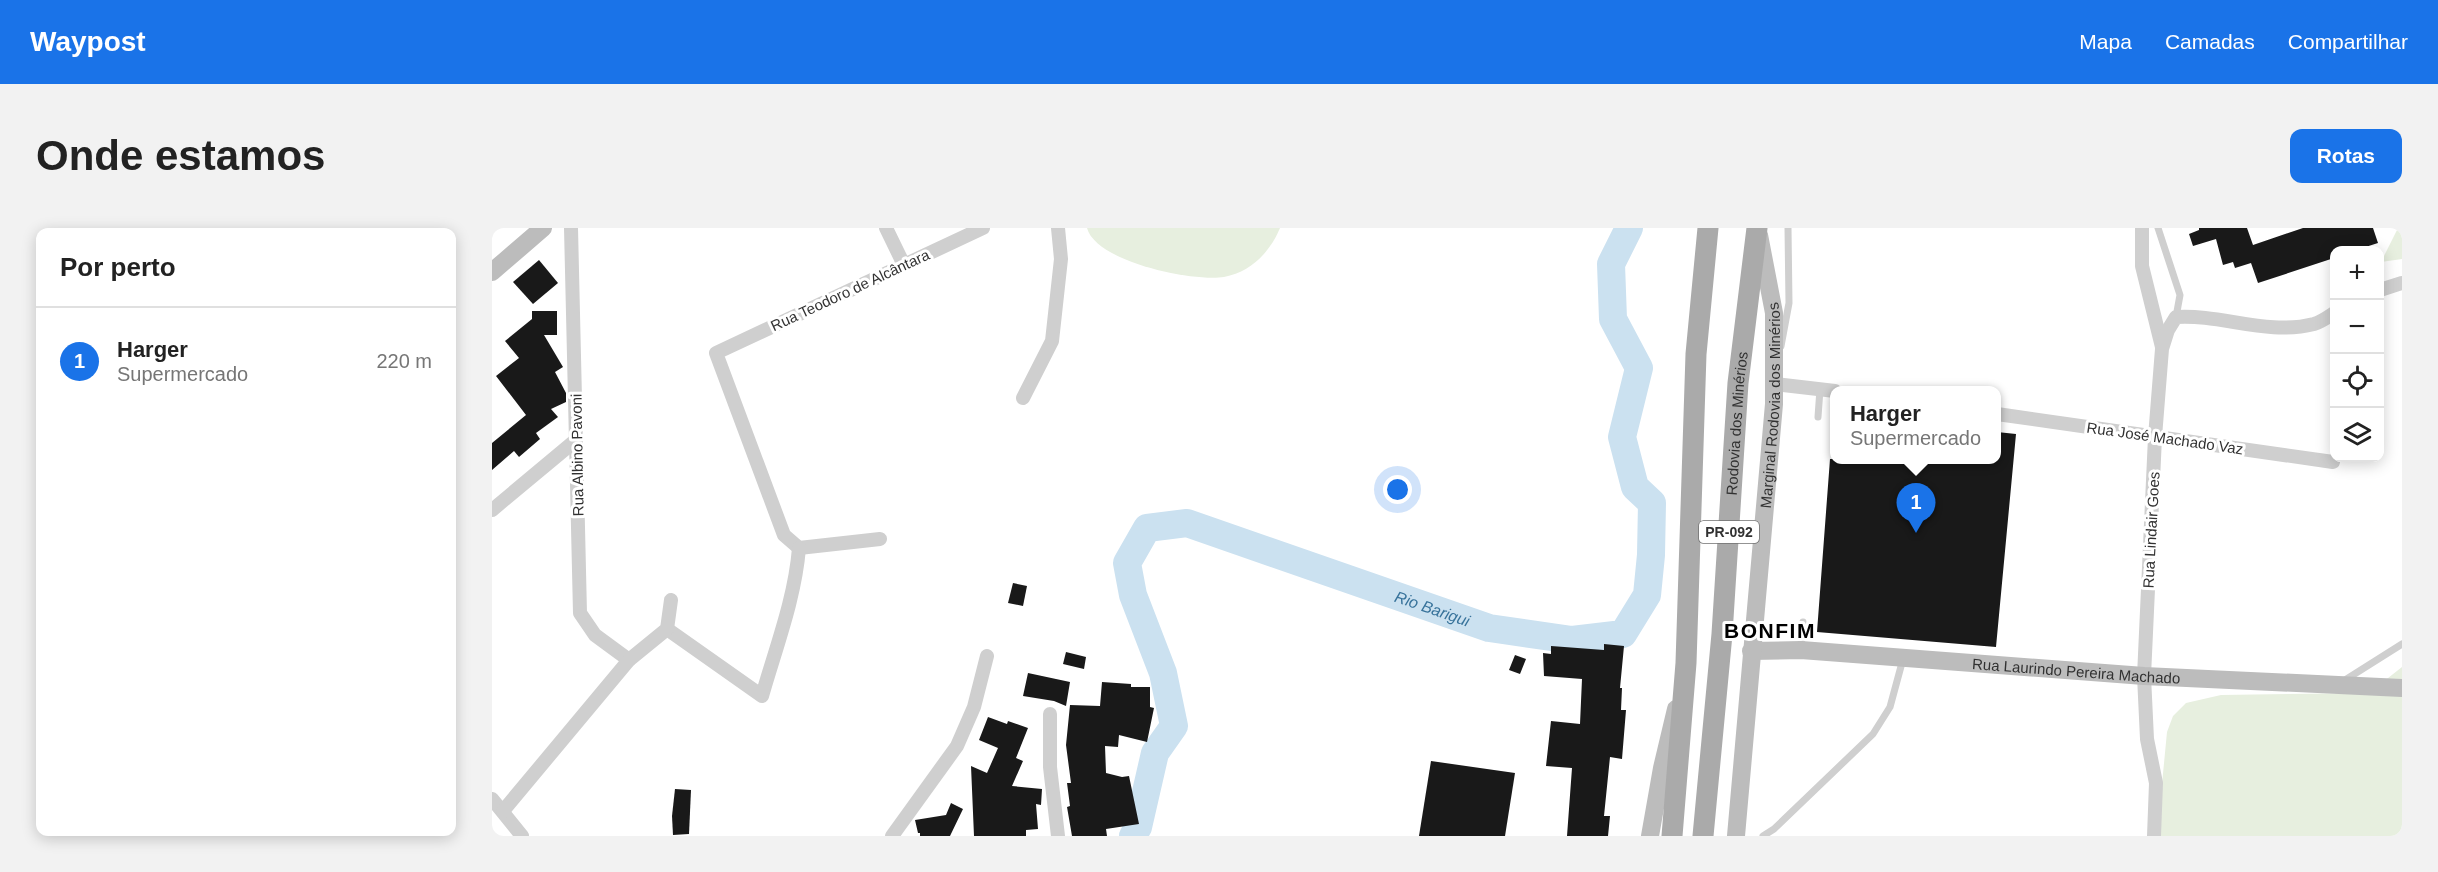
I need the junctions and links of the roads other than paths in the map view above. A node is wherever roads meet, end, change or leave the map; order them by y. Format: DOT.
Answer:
graph roads {
  1 [pos="543,228"];
  2 [pos="571,228"];
  3 [pos="886,228"];
  4 [pos="983,228"];
  5 [pos="1058,228"];
  6 [pos="1708,228"];
  7 [pos="1757,228"];
  8 [pos="1788,228"];
  9 [pos="2142,228"];
  10 [pos="2158,228"];
  11 [pos="904,265"];
  12 [pos="492,272"];
  13 [pos="2402,283"];
  14 [pos="2384,288"];
  15 [pos="2330,315"];
  16 [pos="2176,317"];
  17 [pos="2162,349"];
  18 [pos="1775,384"];
  19 [pos="1820,389"];
  20 [pos="1830,390"];
  21 [pos="1023,398"];
  22 [pos="2001,415"];
  23 [pos="1818,417"];
  24 [pos="2155,436"];
  25 [pos="576,440"];
  26 [pos="2330,462"];
  27 [pos="492,510"];
  28 [pos="880,539"];
  29 [pos="800,548"];
  30 [pos="671,600"];
  31 [pos="1803,622"];
  32 [pos="667,628"];
  33 [pos="2402,644"];
  34 [pos="1801,650"];
  35 [pos="1751,651"];
  36 [pos="987,656"];
  37 [pos="1903,659"];
  38 [pos="629,660"];
  39 [pos="1686,663"];
  40 [pos="2144,676"];
  41 [pos="2337,685"];
  42 [pos="2402,688"];
  43 [pos="1050,714"];
  44 [pos="492,799"];
  45 [pos="503,811"];
  46 [pos="522,836"];
  47 [pos="892,836"];
  48 [pos="1059,836"];
  49 [pos="1650,836"];
  50 [pos="1672,836"];
  51 [pos="1703,836"];
  52 [pos="1736,836"];
  53 [pos="1763,836"];
  54 [pos="2154,836"];
  1 -- 12 [label="main road"];
  2 -- 25 [label="street, Rua Albino Pavoni"];
  3 -- 11 [label="street"];
  4 -- 11 [label="street, Rua Teodoro de Alcântara"];
  5 -- 21 [label="street"];
  6 -- 39 [label="main road, PR-092"];
  7 -- 18 [label="main road, Marginal Rodovia dos Minérios"];
  7 -- 51 [label="main road, Rodovia dos Minérios / PR-092"];
  8 -- 18 [label="lane"];
  9 -- 17 [label="street"];
  10 -- 16 [label="lane"];
  11 -- 29 [label="street, Rua Teodoro de Alcântara"];
  13 -- 14 [label="street"];
  15 -- 16 [label="street"];
  16 -- 17 [label="street"];
  17 -- 24 [label="street, Rua Lindair Goes"];
  18 -- 19 [label="street"];
  18 -- 35 [label="main road, Marginal Rodovia dos Minérios"];
  19 -- 20 [label="street"];
  19 -- 23 [label="lane"];
  22 -- 24 [label="street, Rua José Machado Vaz"];
  24 -- 26 [label="street, Rua José Machado Vaz"];
  24 -- 40 [label="street, Rua Lindair Goes"];
  25 -- 27 [label="street"];
  25 -- 38 [label="street, Rua Albino Pavoni"];
  28 -- 29 [label="street"];
  29 -- 32 [label="street"];
  30 -- 32 [label="street"];
  31 -- 34 [label="lane"];
  32 -- 38 [label="street"];
  33 -- 41 [label="lane"];
  34 -- 35 [label="main road, Rua Laurindo Pereira Machado"];
  34 -- 37 [label="main road, Rua Laurindo Pereira Machado"];
  35 -- 52 [label="main road, Marginal Rodovia dos Minérios"];
  36 -- 47 [label="street"];
  37 -- 40 [label="main road, Rua Laurindo Pereira Machado"];
  37 -- 53 [label="lane"];
  38 -- 45 [label="street"];
  39 -- 49 [label="main road"];
  39 -- 50 [label="main road, PR-092"];
  40 -- 41 [label="main road, Rua Laurindo Pereira Machado"];
  40 -- 54 [label="street, Rua Lindair Goes"];
  41 -- 42 [label="main road, Rua Laurindo Pereira Machado"];
  43 -- 48 [label="street"];
  44 -- 45 [label="street"];
  45 -- 46 [label="street"];
}
